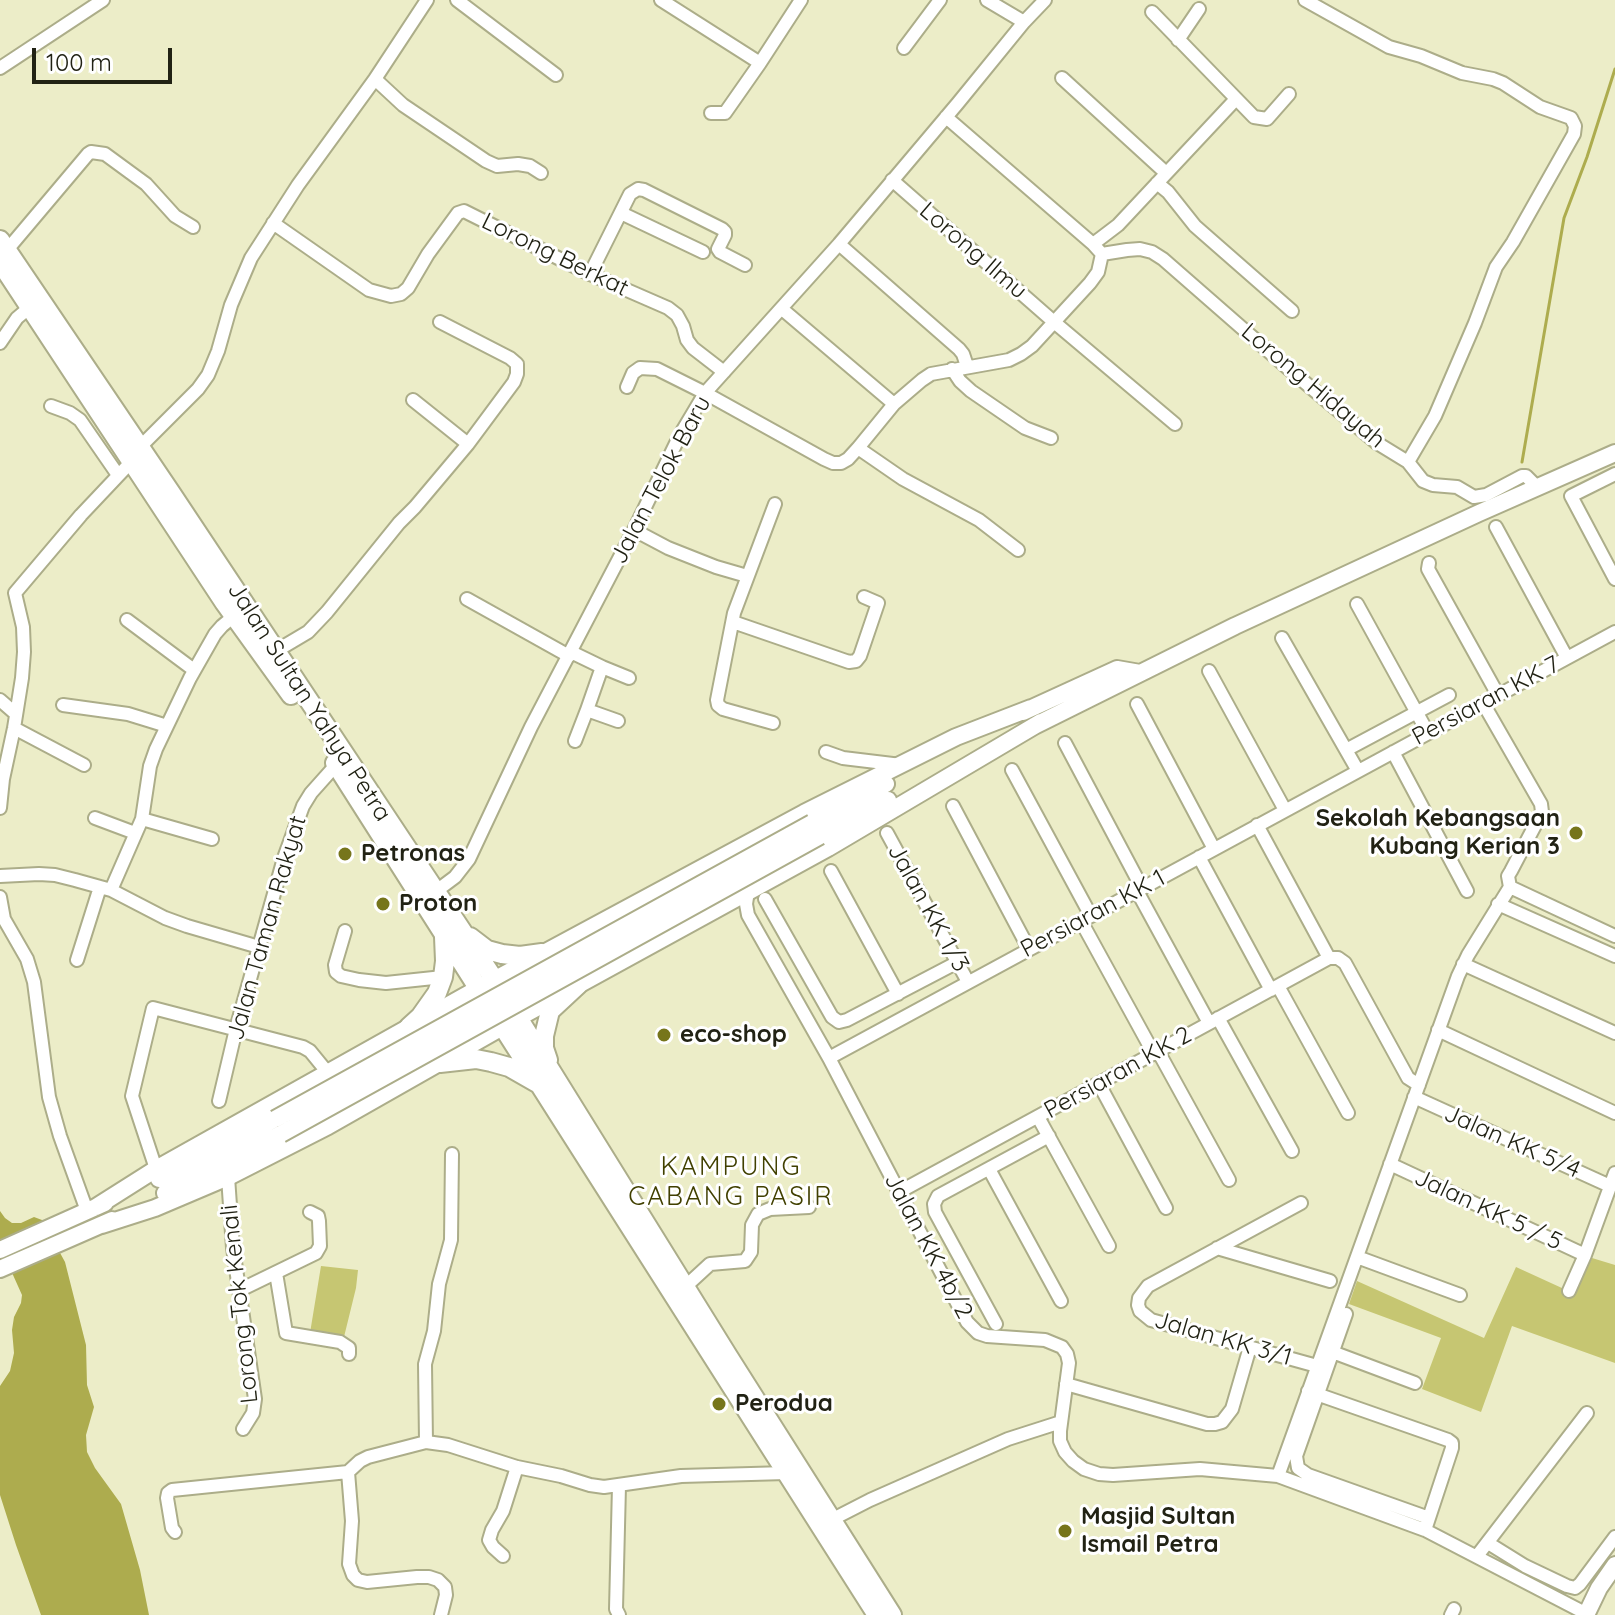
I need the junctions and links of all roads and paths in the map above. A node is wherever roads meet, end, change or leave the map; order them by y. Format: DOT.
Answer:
graph roads {
  1 [pos="427,0"];
  2 [pos="457,0"];
  3 [pos="661,0"];
  4 [pos="801,0"];
  5 [pos="940,0"];
  6 [pos="987,0"];
  7 [pos="1045,0"];
  8 [pos="1305,0"];
  9 [pos="100,1"];
  10 [pos="1199,9"];
  11 [pos="1152,12"];
  12 [pos="1024,22"];
  13 [pos="1178,40"];
  14 [pos="904,48"];
  15 [pos="760,63"];
  16 [pos="0,68"];
  17 [pos="556,75"];
  18 [pos="1062,78"];
  19 [pos="375,79"];
  20 [pos="1289,94"];
  21 [pos="1236,99"];
  22 [pos="711,113"];
  23 [pos="946,117"];
  24 [pos="541,173"];
  25 [pos="1161,178"];
  26 [pos="892,180"];
  27 [pos="621,213"];
  28 [pos="273,223"];
  29 [pos="193,227"];
  30 [pos="839,244"];
  31 [pos="1098,249"];
  32 [pos="2,251"];
  33 [pos="703,252"];
  34 [pos="745,265"];
  35 [pos="590,274"];
  36 [pos="30,307"];
  37 [pos="782,309"];
  38 [pos="1292,311"];
  39 [pos="440,322"];
  40 [pos="1054,322"];
  41 [pos="0,343"];
  42 [pos="967,366"];
  43 [pos="952,369"];
  44 [pos="724,372"];
  45 [pos="627,387"];
  46 [pos="705,393"];
  47 [pos="413,400"];
  48 [pos="894,404"];
  49 [pos="51,406"];
  50 [pos="1175,424"];
  51 [pos="1051,438"];
  52 [pos="468,444"];
  53 [pos="858,448"];
  54 [pos="1615,453"];
  55 [pos="136,454"];
  56 [pos="1408,462"];
  57 [pos="1615,474"];
  58 [pos="118,475"];
  59 [pos="1537,487"];
  60 [pos="775,504"];
  61 [pos="1496,527"];
  62 [pos="634,530"];
  63 [pos="1018,550"];
  64 [pos="1609,553"];
  65 [pos="1429,563"];
  66 [pos="747,576"];
  67 [pos="1615,579"];
  68 [pos="8,591"];
  69 [pos="864,597"];
  70 [pos="467,599"];
  71 [pos="230,601"];
  72 [pos="1357,604"];
  73 [pos="127,620"];
  74 [pos="733,622"];
  75 [pos="1615,632"];
  76 [pos="1282,638"];
  77 [pos="276,651"];
  78 [pos="570,654"];
  79 [pos="1567,658"];
  80 [pos="602,667"];
  81 [pos="194,670"];
  82 [pos="1209,671"];
  83 [pos="1140,673"];
  84 [pos="629,678"];
  85 [pos="1449,695"];
  86 [pos="1498,695"];
  87 [pos="0,700"];
  88 [pos="1483,703"];
  89 [pos="1137,704"];
  90 [pos="63,705"];
  91 [pos="1031,708"];
  92 [pos="587,710"];
  93 [pos="1417,712"];
  94 [pos="16,714"];
  95 [pos="618,721"];
  96 [pos="1041,722"];
  97 [pos="773,723"];
  98 [pos="167,726"];
  99 [pos="14,728"];
  100 [pos="1428,733"];
  101 [pos="575,741"];
  102 [pos="1065,743"];
  103 [pos="1346,750"];
  104 [pos="826,752"];
  105 [pos="1393,752"];
  106 [pos="84,765"];
  107 [pos="336,765"];
  108 [pos="901,765"];
  109 [pos="1012,770"];
  110 [pos="1358,771"];
  111 [pos="953,806"];
  112 [pos="0,808"];
  113 [pos="1285,810"];
  114 [pos="95,818"];
  115 [pos="142,819"];
  116 [pos="1257,825"];
  117 [pos="816,830"];
  118 [pos="135,833"];
  119 [pos="887,833"];
  120 [pos="212,839"];
  121 [pos="1214,849"];
  122 [pos="1199,857"];
  123 [pos="831,871"];
  124 [pos="0,876"];
  125 [pos="1510,887"];
  126 [pos="106,889"];
  127 [pos="1139,889"];
  128 [pos="748,891"];
  129 [pos="1467,891"];
  130 [pos="435,892"];
  131 [pos="0,897"];
  132 [pos="765,899"];
  133 [pos="1498,904"];
  134 [pos="723,905"];
  135 [pos="748,915"];
  136 [pos="1086,918"];
  137 [pos="451,930"];
  138 [pos="345,931"];
  139 [pos="1615,936"];
  140 [pos="259,947"];
  141 [pos="1029,949"];
  142 [pos="542,953"];
  143 [pos="1615,956"];
  144 [pos="1334,958"];
  145 [pos="77,960"];
  146 [pos="958,962"];
  147 [pos="1463,964"];
  148 [pos="521,965"];
  149 [pos="443,977"];
  150 [pos="968,982"];
  151 [pos="486,984"];
  152 [pos="578,985"];
  153 [pos="1274,988"];
  154 [pos="898,994"];
  155 [pos="554,998"];
  156 [pos="438,1011"];
  157 [pos="1214,1021"];
  158 [pos="510,1023"];
  159 [pos="409,1027"];
  160 [pos="236,1029"];
  161 [pos="1438,1030"];
  162 [pos="1615,1033"];
  163 [pos="1156,1052"];
  164 [pos="448,1058"];
  165 [pos="829,1058"];
  166 [pos="328,1073"];
  167 [pos="546,1079"];
  168 [pos="1099,1084"];
  169 [pos="1416,1091"];
  170 [pos="219,1101"];
  171 [pos="1348,1113"];
  172 [pos="1615,1113"];
  173 [pos="1038,1117"];
  174 [pos="278,1126"];
  175 [pos="1049,1136"];
  176 [pos="1292,1151"];
  177 [pos="972,1153"];
  178 [pos="452,1154"];
  179 [pos="1390,1164"];
  180 [pos="156,1169"];
  181 [pos="986,1170"];
  182 [pos="1615,1173"];
  183 [pos="228,1177"];
  184 [pos="1229,1180"];
  185 [pos="1610,1186"];
  186 [pos="899,1192"];
  187 [pos="1301,1203"];
  188 [pos="809,1207"];
  189 [pos="1166,1208"];
  190 [pos="87,1211"];
  191 [pos="310,1212"];
  192 [pos="96,1228"];
  193 [pos="1109,1246"];
  194 [pos="1217,1248"];
  195 [pos="0,1250"];
  196 [pos="1585,1255"];
  197 [pos="1357,1257"];
  198 [pos="0,1269"];
  199 [pos="276,1273"];
  200 [pos="1330,1281"];
  201 [pos="973,1283"];
  202 [pos="685,1287"];
  203 [pos="240,1290"];
  204 [pos="1569,1291"];
  205 [pos="952,1294"];
  206 [pos="1460,1295"];
  207 [pos="1061,1301"];
  208 [pos="1346,1314"];
  209 [pos="996,1324"];
  210 [pos="1250,1347"];
  211 [pos="1328,1351"];
  212 [pos="349,1354"];
  213 [pos="1317,1366"];
  214 [pos="1415,1383"];
  215 [pos="1066,1384"];
  216 [pos="1313,1393"];
  217 [pos="1587,1413"];
  218 [pos="1061,1422"];
  219 [pos="243,1429"];
  220 [pos="426,1442"];
  221 [pos="517,1467"];
  222 [pos="1298,1468"];
  223 [pos="348,1472"];
  224 [pos="786,1473"];
  225 [pos="1281,1476"];
  226 [pos="619,1486"];
  227 [pos="831,1520"];
  228 [pos="1427,1524"];
  229 [pos="175,1532"];
  230 [pos="1615,1537"];
  231 [pos="1488,1543"];
  232 [pos="503,1556"];
  233 [pos="1477,1556"];
  234 [pos="1615,1565"];
  235 [pos="1615,1584"];
  236 [pos="1586,1614"];
  237 [pos="441,1615"];
  238 [pos="619,1615"];
  239 [pos="877,1615"];
  240 [pos="892,1615"];
  1 -- 19 [label="street"];
  2 -- 17 [label="street"];
  3 -- 15 [label="street"];
  4 -- 15 [label="street"];
  5 -- 14 [label="street"];
  6 -- 12 [label="street"];
  7 -- 12 [label="street, Jalan Telok Baru"];
  8 -- 56 [label="street"];
  9 -- 16 [label="street"];
  10 -- 13 [label="street"];
  11 -- 13 [label="street"];
  12 -- 23 [label="street, Jalan Telok Baru"];
  13 -- 21 [label="street"];
  15 -- 22 [label="street"];
  18 -- 25 [label="street"];
  19 -- 24 [label="street"];
  19 -- 28 [label="street"];
  20 -- 21 [label="street"];
  21 -- 25 [label="street"];
  23 -- 26 [label="street, Jalan Telok Baru"];
  23 -- 31 [label="street"];
  25 -- 31 [label="street"];
  25 -- 38 [label="street"];
  26 -- 30 [label="street, Jalan Telok Baru"];
  26 -- 40 [label="street, Lorong Ilmu"];
  27 -- 33 [label="street"];
  27 -- 34 [label="street"];
  27 -- 35 [label="street"];
  28 -- 35 [label="street, Lorong Berkat"];
  28 -- 55 [label="street"];
  29 -- 32 [label="street"];
  30 -- 37 [label="street, Jalan Telok Baru"];
  30 -- 42 [label="street"];
  31 -- 40 [label="street"];
  31 -- 56 [label="street, Lorong Hidayah"];
  32 -- 36 [label="highway, Jalan Sultan Yahya Petra"];
  32 -- 55 [label="highway, Jalan Sultan Yahya Petra"];
  35 -- 44 [label="street, Lorong Berkat"];
  36 -- 41 [label="street"];
  36 -- 55 [label="highway, Jalan Sultan Yahya Petra"];
  37 -- 44 [label="street, Jalan Telok Baru"];
  37 -- 48 [label="street"];
  39 -- 52 [label="street"];
  40 -- 42 [label="street"];
  40 -- 50 [label="street, Lorong Ilmu"];
  42 -- 43 [label="street"];
  43 -- 48 [label="street"];
  43 -- 51 [label="street"];
  44 -- 46 [label="street, Jalan Telok Baru"];
  45 -- 46 [label="street"];
  46 -- 53 [label="street"];
  46 -- 62 [label="street, Jalan Telok Baru"];
  47 -- 52 [label="street"];
  48 -- 53 [label="street"];
  49 -- 58 [label="street"];
  52 -- 77 [label="street"];
  53 -- 63 [label="street"];
  54 -- 59 [label="main road"];
  55 -- 58 [label="street"];
  55 -- 71 [label="highway, Jalan Sultan Yahya Petra"];
  56 -- 59 [label="street, Lorong Hidayah"];
  57 -- 64 [label="street"];
  58 -- 68 [label="street"];
  59 -- 83 [label="main road"];
  60 -- 66 [label="street"];
  61 -- 79 [label="street"];
  62 -- 66 [label="street"];
  62 -- 78 [label="street, Jalan Telok Baru"];
  64 -- 67 [label="street"];
  65 -- 86 [label="street"];
  66 -- 74 [label="street"];
  68 -- 94 [label="street"];
  69 -- 74 [label="street"];
  70 -- 78 [label="street"];
  71 -- 77 [label="highway, Jalan Sultan Yahya Petra"];
  71 -- 81 [label="street"];
  71 -- 107 [label="highway, Jalan Sultan Yahya Petra"];
  72 -- 93 [label="street"];
  73 -- 81 [label="street"];
  74 -- 97 [label="street"];
  75 -- 79 [label="street, Persiaran KK 7"];
  76 -- 103 [label="street"];
  77 -- 130 [label="highway, Jalan Sultan Yahya Petra"];
  78 -- 80 [label="street"];
  78 -- 130 [label="street, Jalan Telok Baru"];
  79 -- 86 [label="street, Persiaran KK 7"];
  80 -- 84 [label="street"];
  80 -- 92 [label="street"];
  81 -- 98 [label="street"];
  82 -- 113 [label="street"];
  83 -- 91 [label="main road"];
  83 -- 96 [label="main road"];
  85 -- 93 [label="street"];
  86 -- 88 [label="street, Persiaran KK 7"];
  87 -- 94 [label="street"];
  88 -- 100 [label="street, Persiaran KK 7"];
  88 -- 125 [label="street"];
  89 -- 121 [label="street"];
  90 -- 98 [label="street"];
  91 -- 108 [label="main road"];
  91 -- 117 [label="main road"];
  92 -- 95 [label="street"];
  92 -- 101 [label="street"];
  93 -- 100 [label="street"];
  93 -- 103 [label="street"];
  94 -- 99 [label="street"];
  96 -- 117 [label="main road"];
  96 -- 128 [label="main road"];
  98 -- 115 [label="street"];
  99 -- 106 [label="street"];
  99 -- 112 [label="street"];
  100 -- 105 [label="street, Persiaran KK 7"];
  102 -- 127 [label="street"];
  103 -- 110 [label="street"];
  104 -- 108 [label="street"];
  105 -- 110 [label="street, Persiaran KK 7"];
  105 -- 129 [label="street"];
  107 -- 137 [label="highway, Jalan Sultan Yahya Petra"];
  107 -- 140 [label="street, Jalan Taman Rakyat"];
  108 -- 142 [label="main road"];
  109 -- 136 [label="street"];
  110 -- 113 [label="street, Persiaran KK 1"];
  111 -- 141 [label="street"];
  113 -- 116 [label="street, Persiaran KK 1"];
  114 -- 118 [label="street"];
  115 -- 118 [label="street"];
  115 -- 120 [label="street"];
  116 -- 121 [label="street, Persiaran KK 1"];
  116 -- 144 [label="street"];
  117 -- 174 [label="main road, bridge"];
  118 -- 126 [label="street"];
  119 -- 146 [label="street, Jalan KK 1/3"];
  121 -- 122 [label="street, Persiaran KK 1"];
  122 -- 127 [label="street, Persiaran KK 1"];
  122 -- 153 [label="street"];
  123 -- 154 [label="street"];
  124 -- 126 [label="street"];
  125 -- 133 [label="street"];
  125 -- 139 [label="street"];
  126 -- 140 [label="street"];
  126 -- 145 [label="street"];
  127 -- 136 [label="street, Persiaran KK 1"];
  127 -- 157 [label="street"];
  128 -- 134 [label="main road"];
  128 -- 135 [label="street, Jalan KK 4b/2"];
  130 -- 137 [label="highway, Jalan Sultan Yahya Petra"];
  131 -- 190 [label="street"];
  132 -- 154 [label="street"];
  133 -- 143 [label="street"];
  133 -- 147 [label="street"];
  134 -- 135 [label="street"];
  134 -- 152 [label="main road"];
  135 -- 165 [label="street, Jalan KK 4b/2"];
  136 -- 141 [label="street, Persiaran KK 1"];
  136 -- 163 [label="street"];
  137 -- 142 [label="highway"];
  137 -- 149 [label="highway"];
  137 -- 151 [label="highway, Jalan Sultan Yahya Petra"];
  138 -- 149 [label="street"];
  140 -- 160 [label="street, Jalan Taman Rakyat"];
  141 -- 150 [label="street, Persiaran KK 1"];
  142 -- 148 [label="main road"];
  144 -- 153 [label="street, Persiaran KK 2"];
  144 -- 169 [label="street"];
  146 -- 150 [label="street, Jalan KK 1/3"];
  146 -- 154 [label="street"];
  147 -- 161 [label="street"];
  147 -- 162 [label="street"];
  148 -- 151 [label="main road"];
  148 -- 155 [label="main road"];
  149 -- 159 [label="highway"];
  150 -- 165 [label="street, Persiaran KK 1"];
  151 -- 156 [label="main road"];
  151 -- 158 [label="highway, Jalan Sultan Yahya Petra"];
  152 -- 155 [label="main road"];
  152 -- 167 [label="highway"];
  153 -- 157 [label="street, Persiaran KK 2"];
  153 -- 171 [label="street"];
  155 -- 158 [label="main road"];
  156 -- 159 [label="main road"];
  156 -- 164 [label="main road"];
  157 -- 163 [label="street, Persiaran KK 2"];
  157 -- 176 [label="street"];
  158 -- 164 [label="main road"];
  158 -- 167 [label="highway, Jalan Sultan Yahya Petra"];
  159 -- 166 [label="main road"];
  160 -- 166 [label="street"];
  160 -- 170 [label="street, Jalan Taman Rakyat"];
  160 -- 180 [label="street"];
  161 -- 169 [label="street"];
  161 -- 172 [label="street"];
  163 -- 168 [label="street, Persiaran KK 2"];
  163 -- 184 [label="street"];
  164 -- 167 [label="highway"];
  164 -- 183 [label="main road"];
  165 -- 186 [label="street, Jalan KK 4b/2"];
  166 -- 180 [label="main road"];
  167 -- 202 [label="highway, Jalan Sultan Yahya Petra"];
  167 -- 224 [label="highway, Jalan Sultan Yahya Petra"];
  168 -- 173 [label="street, Persiaran KK 2"];
  168 -- 189 [label="street"];
  169 -- 179 [label="street"];
  169 -- 185 [label="street, Jalan KK 5/4"];
  173 -- 175 [label="street"];
  173 -- 177 [label="street, Persiaran KK 2"];
  174 -- 190 [label="main road"];
  174 -- 192 [label="main road"];
  175 -- 181 [label="street"];
  175 -- 193 [label="street"];
  177 -- 181 [label="street"];
  177 -- 186 [label="street, Persiaran KK 2"];
  178 -- 220 [label="street"];
  179 -- 196 [label="street, Jalan KK 5 / 5"];
  179 -- 197 [label="street"];
  180 -- 190 [label="main road"];
  181 -- 201 [label="street"];
  181 -- 207 [label="street"];
  182 -- 185 [label="street"];
  183 -- 192 [label="main road"];
  183 -- 203 [label="street, Lorong Tok Kenali"];
  185 -- 196 [label="street"];
  186 -- 205 [label="street, Jalan KK 4b/2"];
  187 -- 194 [label="street, Jalan KK 3/1"];
  188 -- 202 [label="street"];
  190 -- 195 [label="main road"];
  191 -- 199 [label="street"];
  192 -- 198 [label="main road"];
  194 -- 200 [label="street"];
  194 -- 210 [label="street, Jalan KK 3/1"];
  196 -- 204 [label="street"];
  197 -- 206 [label="street"];
  197 -- 211 [label="street"];
  199 -- 203 [label="street"];
  199 -- 212 [label="street"];
  201 -- 205 [label="street"];
  201 -- 209 [label="street"];
  202 -- 227 [label="highway, Jalan Sultan Yahya Petra"];
  203 -- 219 [label="street, Lorong Tok Kenali"];
  205 -- 215 [label="street, Jalan KK 4b/2"];
  208 -- 211 [label="street"];
  210 -- 213 [label="street, Jalan KK 3/1"];
  210 -- 215 [label="street"];
  211 -- 213 [label="street"];
  211 -- 214 [label="street"];
  211 -- 216 [label="street"];
  213 -- 216 [label="street"];
  215 -- 218 [label="street, Jalan KK 4b/2"];
  216 -- 222 [label="street"];
  216 -- 225 [label="street"];
  216 -- 228 [label="street"];
  217 -- 231 [label="street"];
  218 -- 225 [label="street, Jalan KK 4b/2"];
  218 -- 227 [label="street"];
  220 -- 221 [label="street"];
  220 -- 223 [label="street"];
  221 -- 226 [label="street"];
  221 -- 232 [label="street"];
  222 -- 225 [label="street"];
  222 -- 228 [label="street"];
  223 -- 229 [label="street"];
  223 -- 237 [label="street"];
  224 -- 226 [label="street"];
  224 -- 239 [label="highway, Jalan Sultan Yahya Petra"];
  225 -- 228 [label="street, Jalan KK 4b/2"];
  226 -- 238 [label="street"];
  227 -- 240 [label="highway, Jalan Sultan Yahya Petra"];
  228 -- 233 [label="street, Jalan KK 4b/2"];
  230 -- 231 [label="street"];
  231 -- 233 [label="street"];
  233 -- 236 [label="street, Jalan KK 4b/2"];
  234 -- 236 [label="main road"];
  235 -- 236 [label="main road"];
}
